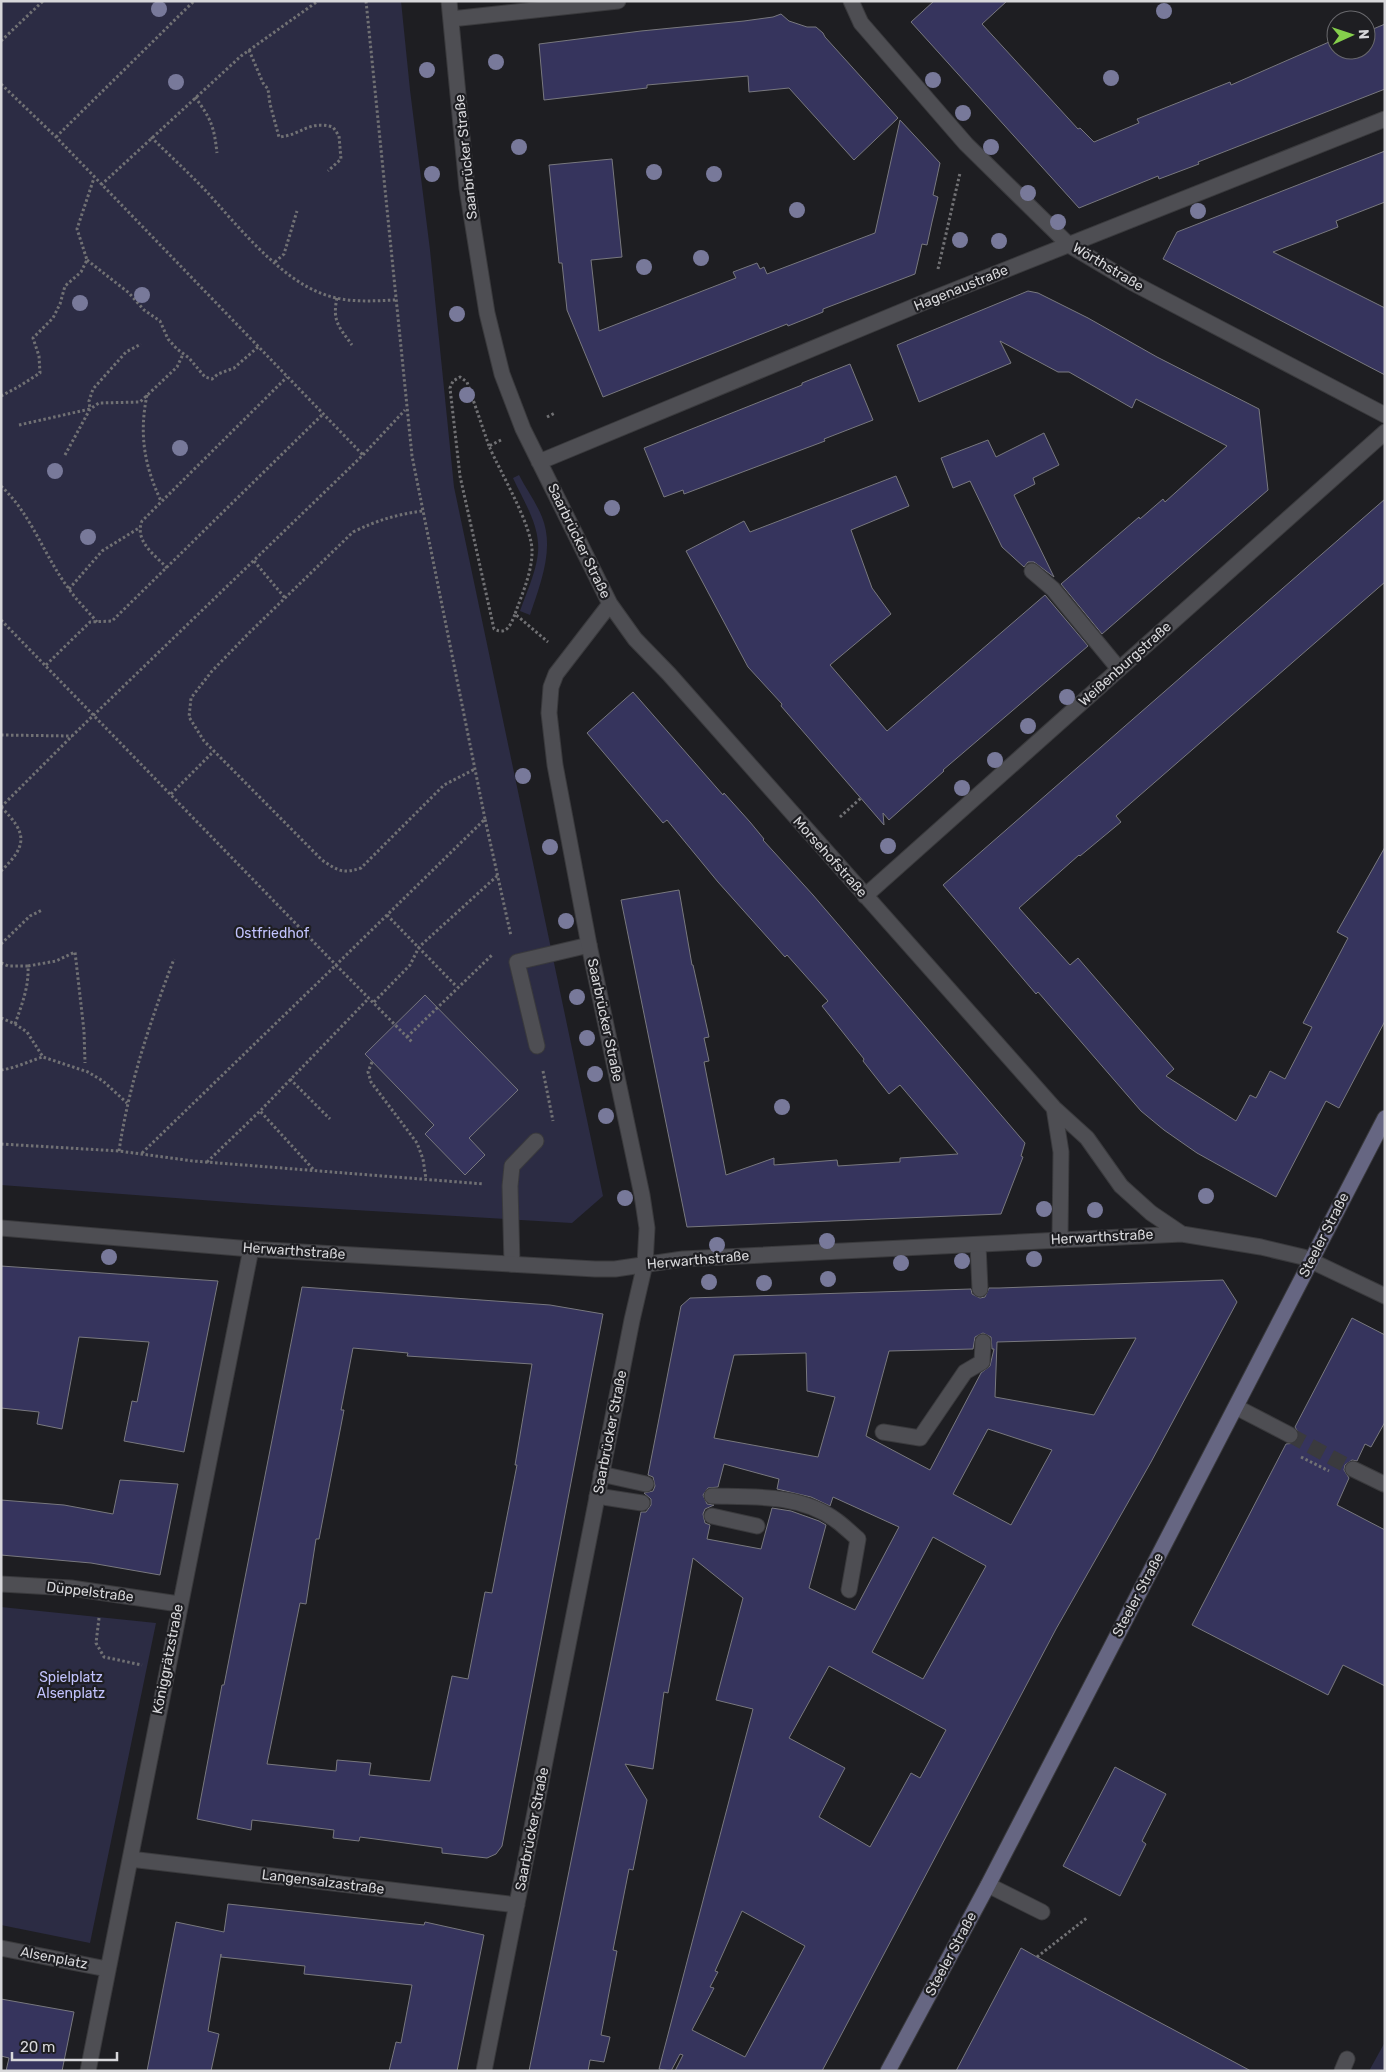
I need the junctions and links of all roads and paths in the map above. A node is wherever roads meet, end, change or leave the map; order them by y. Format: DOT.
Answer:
graph roads {
  1 [pos="43,1"];
  2 [pos="194,1"];
  3 [pos="318,1"];
  4 [pos="366,1"];
  5 [pos="449,1"];
  6 [pos="618,1"];
  7 [pos="851,1"];
  8 [pos="451,19"];
  9 [pos="1,41"];
  10 [pos="249,50"];
  11 [pos="1,84"];
  12 [pos="195,97"];
  13 [pos="1385,119"];
  14 [pos="56,137"];
  15 [pos="151,137"];
  16 [pos="966,144"];
  17 [pos="217,153"];
  18 [pos="328,171"];
  19 [pos="94,178"];
  20 [pos="101,185"];
  21 [pos="297,211"];
  22 [pos="1069,245"];
  23 [pos="87,260"];
  24 [pos="275,262"];
  25 [pos="338,298"];
  26 [pos="932,299"];
  27 [pos="395,300"];
  28 [pos="141,344"];
  29 [pos="352,345"];
  30 [pos="258,347"];
  31 [pos="183,354"];
  32 [pos="287,377"];
  33 [pos="147,395"];
  34 [pos="1,396"];
  35 [pos="90,409"];
  36 [pos="406,410"];
  37 [pos="555,413"];
  38 [pos="323,414"];
  39 [pos="1385,415"];
  40 [pos="19,425"];
  41 [pos="523,429"];
  42 [pos="1385,432"];
  43 [pos="489,446"];
  44 [pos="65,455"];
  45 [pos="363,455"];
  46 [pos="539,462"];
  47 [pos="1,486"];
  48 [pos="161,501"];
  49 [pos="422,511"];
  50 [pos="139,528"];
  51 [pos="254,561"];
  52 [pos="168,568"];
  53 [pos="1032,571"];
  54 [pos="69,589"];
  55 [pos="285,598"];
  56 [pos="610,604"];
  57 [pos="515,614"];
  58 [pos="1,620"];
  59 [pos="97,622"];
  60 [pos="568,658"];
  61 [pos="46,666"];
  62 [pos="1119,669"];
  63 [pos="95,715"];
  64 [pos="1,734"];
  65 [pos="72,736"];
  66 [pos="214,751"];
  67 [pos="475,769"];
  68 [pos="171,794"];
  69 [pos="861,798"];
  70 [pos="1,807"];
  71 [pos="840,817"];
  72 [pos="485,819"];
  73 [pos="1,871"];
  74 [pos="498,876"];
  75 [pos="865,896"];
  76 [pos="42,910"];
  77 [pos="387,915"];
  78 [pos="507,942"];
  79 [pos="1,944"];
  80 [pos="589,945"];
  81 [pos="419,947"];
  82 [pos="496,951"];
  83 [pos="174,959"];
  84 [pos="1,963"];
  85 [pos="336,965"];
  86 [pos="28,966"];
  87 [pos="458,987"];
  88 [pos="370,998"];
  89 [pos="374,1002"];
  90 [pos="1,1018"];
  91 [pos="15,1024"];
  92 [pos="407,1037"];
  93 [pos="413,1043"];
  94 [pos="538,1046"];
  95 [pos="43,1057"];
  96 [pos="372,1062"];
  97 [pos="85,1063"];
  98 [pos="1,1070"];
  99 [pos="290,1079"];
  100 [pos="127,1103"];
  101 [pos="1054,1108"];
  102 [pos="260,1111"];
  103 [pos="1385,1118"];
  104 [pos="330,1120"];
  105 [pos="536,1141"];
  106 [pos="1,1144"];
  107 [pos="119,1151"];
  108 [pos="141,1154"];
  109 [pos="207,1162"];
  110 [pos="314,1170"];
  111 [pos="426,1179"];
  112 [pos="510,1186"];
  113 [pos="1,1228"];
  114 [pos="1182,1234"];
  115 [pos="1060,1239"];
  116 [pos="978,1245"];
  117 [pos="252,1248"];
  118 [pos="1311,1260"];
  119 [pos="512,1264"];
  120 [pos="645,1264"];
  121 [pos="980,1289"];
  122 [pos="1385,1296"];
  123 [pos="983,1342"];
  124 [pos="1236,1407"];
  125 [pos="883,1432"];
  126 [pos="1290,1436"];
  127 [pos="1299,1455"];
  128 [pos="1353,1469"];
  129 [pos="1333,1473"];
  130 [pos="601,1474"];
  131 [pos="646,1484"];
  132 [pos="1384,1484"];
  133 [pos="597,1496"];
  134 [pos="712,1496"];
  135 [pos="642,1503"];
  136 [pos="712,1516"];
  137 [pos="757,1526"];
  138 [pos="1,1584"];
  139 [pos="849,1590"];
  140 [pos="102,1593"];
  141 [pos="179,1604"];
  142 [pos="166,1670"];
  143 [pos="130,1858"];
  144 [pos="988,1885"];
  145 [pos="517,1905"];
  146 [pos="1042,1912"];
  147 [pos="1088,1917"];
  148 [pos="1,1948"];
  149 [pos="1037,1957"];
  150 [pos="107,1969"];
  151 [pos="88,2071"];
  152 [pos="484,2071"];
  153 [pos="888,2071"];
  1 -- 9 [label="path"];
  2 -- 14 [label="path"];
  3 -- 10 [label="path"];
  4 -- 27 [label="path"];
  5 -- 8 [label="street, Saarbrücker Straße"];
  6 -- 8 [label="street"];
  7 -- 16 [label="street, Wörthstraße"];
  8 -- 41 [label="street, Saarbrücker Straße"];
  10 -- 12 [label="path"];
  10 -- 18 [label="path"];
  11 -- 14 [label="path"];
  12 -- 15 [label="path"];
  12 -- 17 [label="path"];
  13 -- 22 [label="street, Hagenaustraße"];
  14 -- 19 [label="path"];
  15 -- 20 [label="path"];
  15 -- 24 [label="path"];
  16 -- 22 [label="street, Wörthstraße"];
  16 -- 26 [label="path"];
  19 -- 20 [label="path"];
  19 -- 23 [label="path"];
  20 -- 30 [label="path"];
  21 -- 24 [label="path"];
  22 -- 26 [label="street, Hagenaustraße"];
  22 -- 39 [label="street, Wörthstraße"];
  23 -- 31 [label="path"];
  23 -- 34 [label="path"];
  24 -- 25 [label="path"];
  25 -- 27 [label="path"];
  25 -- 29 [label="path"];
  26 -- 46 [label="street, Hagenaustraße"];
  27 -- 36 [label="path"];
  28 -- 35 [label="path"];
  30 -- 31 [label="path"];
  30 -- 32 [label="path"];
  31 -- 33 [label="path"];
  32 -- 38 [label="path"];
  32 -- 48 [label="path"];
  33 -- 35 [label="path"];
  33 -- 48 [label="path"];
  35 -- 40 [label="path"];
  35 -- 44 [label="path"];
  36 -- 45 [label="path"];
  36 -- 49 [label="path"];
  37 -- 41 [label="path"];
  38 -- 45 [label="path"];
  38 -- 52 [label="path"];
  41 -- 43 [label="path"];
  41 -- 46 [label="street, Saarbrücker Straße"];
  42 -- 62 [label="street, Weißenburgstraße"];
  43 -- 57 [label="path"];
  43 -- 57 [label="path"];
  45 -- 51 [label="path"];
  46 -- 56 [label="street, Saarbrücker Straße"];
  47 -- 54 [label="path"];
  48 -- 50 [label="path"];
  49 -- 55 [label="path"];
  49 -- 67 [label="path"];
  50 -- 52 [label="path"];
  50 -- 54 [label="path"];
  51 -- 55 [label="path"];
  51 -- 63 [label="path"];
  52 -- 59 [label="path"];
  53 -- 62 [label="street"];
  54 -- 59 [label="path"];
  55 -- 66 [label="path"];
  56 -- 60 [label="street, Saarbrücker Straße"];
  56 -- 75 [label="street, Morsehofstraße"];
  57 -- 60 [label="path"];
  58 -- 61 [label="path"];
  59 -- 61 [label="path"];
  60 -- 80 [label="street, Saarbrücker Straße"];
  61 -- 63 [label="path"];
  62 -- 75 [label="street, Weißenburgstraße"];
  63 -- 65 [label="path"];
  63 -- 68 [label="path"];
  64 -- 65 [label="path"];
  65 -- 70 [label="path"];
  66 -- 67 [label="path"];
  66 -- 68 [label="path"];
  67 -- 72 [label="path"];
  68 -- 85 [label="path"];
  69 -- 71 [label="path"];
  70 -- 73 [label="path"];
  72 -- 74 [label="path"];
  72 -- 77 [label="path"];
  74 -- 78 [label="path"];
  74 -- 81 [label="path"];
  75 -- 101 [label="street, Morsehofstraße"];
  76 -- 79 [label="path"];
  77 -- 81 [label="path"];
  77 -- 85 [label="path"];
  80 -- 94 [label="street"];
  80 -- 120 [label="street, Saarbrücker Straße"];
  81 -- 87 [label="path"];
  81 -- 89 [label="path"];
  82 -- 87 [label="path"];
  83 -- 100 [label="path"];
  84 -- 86 [label="path"];
  85 -- 88 [label="path"];
  85 -- 108 [label="path"];
  86 -- 91 [label="path"];
  86 -- 97 [label="path"];
  87 -- 92 [label="path"];
  88 -- 89 [label="path"];
  88 -- 99 [label="path"];
  89 -- 92 [label="path"];
  90 -- 91 [label="path"];
  91 -- 95 [label="path"];
  92 -- 93 [label="path"];
  94 -- 105 [label="path"];
  95 -- 98 [label="path"];
  95 -- 100 [label="path"];
  96 -- 111 [label="path"];
  99 -- 102 [label="path"];
  99 -- 104 [label="path"];
  100 -- 107 [label="path"];
  101 -- 114 [label="street, Morsehofstraße"];
  101 -- 115 [label="street"];
  102 -- 109 [label="path"];
  102 -- 110 [label="path"];
  103 -- 118 [label="main road, Steeler Straße"];
  105 -- 112 [label="street"];
  106 -- 107 [label="path"];
  107 -- 108 [label="path"];
  108 -- 109 [label="path"];
  109 -- 110 [label="path"];
  110 -- 111 [label="path"];
  111 -- 112 [label="path"];
  112 -- 119 [label="street"];
  113 -- 117 [label="street, Herwarthstraße"];
  114 -- 115 [label="street, Herwarthstraße"];
  114 -- 118 [label="street, Herwarthstraße"];
  115 -- 116 [label="street, Herwarthstraße"];
  116 -- 120 [label="street, Herwarthstraße"];
  116 -- 121 [label="street"];
  117 -- 119 [label="street, Herwarthstraße"];
  117 -- 141 [label="street, Königgrätzstraße"];
  118 -- 122 [label="street, Herwarthstraße"];
  118 -- 124 [label="main road, Steeler Straße"];
  119 -- 120 [label="street, Herwarthstraße"];
  120 -- 130 [label="street, Saarbrücker Straße"];
  123 -- 125 [label="street"];
  124 -- 126 [label="street"];
  124 -- 144 [label="main road, Steeler Straße"];
  127 -- 129 [label="path"];
  128 -- 132 [label="street"];
  130 -- 131 [label="street"];
  130 -- 133 [label="street, Saarbrücker Straße"];
  133 -- 135 [label="street"];
  133 -- 145 [label="street, Saarbrücker Straße"];
  134 -- 139 [label="street"];
  136 -- 137 [label="street"];
  138 -- 140 [label="street, Düppelstraße"];
  140 -- 141 [label="street, Düppelstraße"];
  140 -- 142 [label="path"];
  141 -- 142 [label="street, Königgrätzstraße"];
  142 -- 143 [label="street, Königgrätzstraße"];
  143 -- 145 [label="street, Langensalzastraße"];
  143 -- 150 [label="street, Königgrätzstraße"];
  144 -- 146 [label="street"];
  144 -- 153 [label="main road, Steeler Straße"];
  145 -- 152 [label="street, Saarbrücker Straße"];
  147 -- 149 [label="path"];
  148 -- 150 [label="street, Alsenplatz"];
  150 -- 151 [label="street, Königgrätzstraße"];
}
